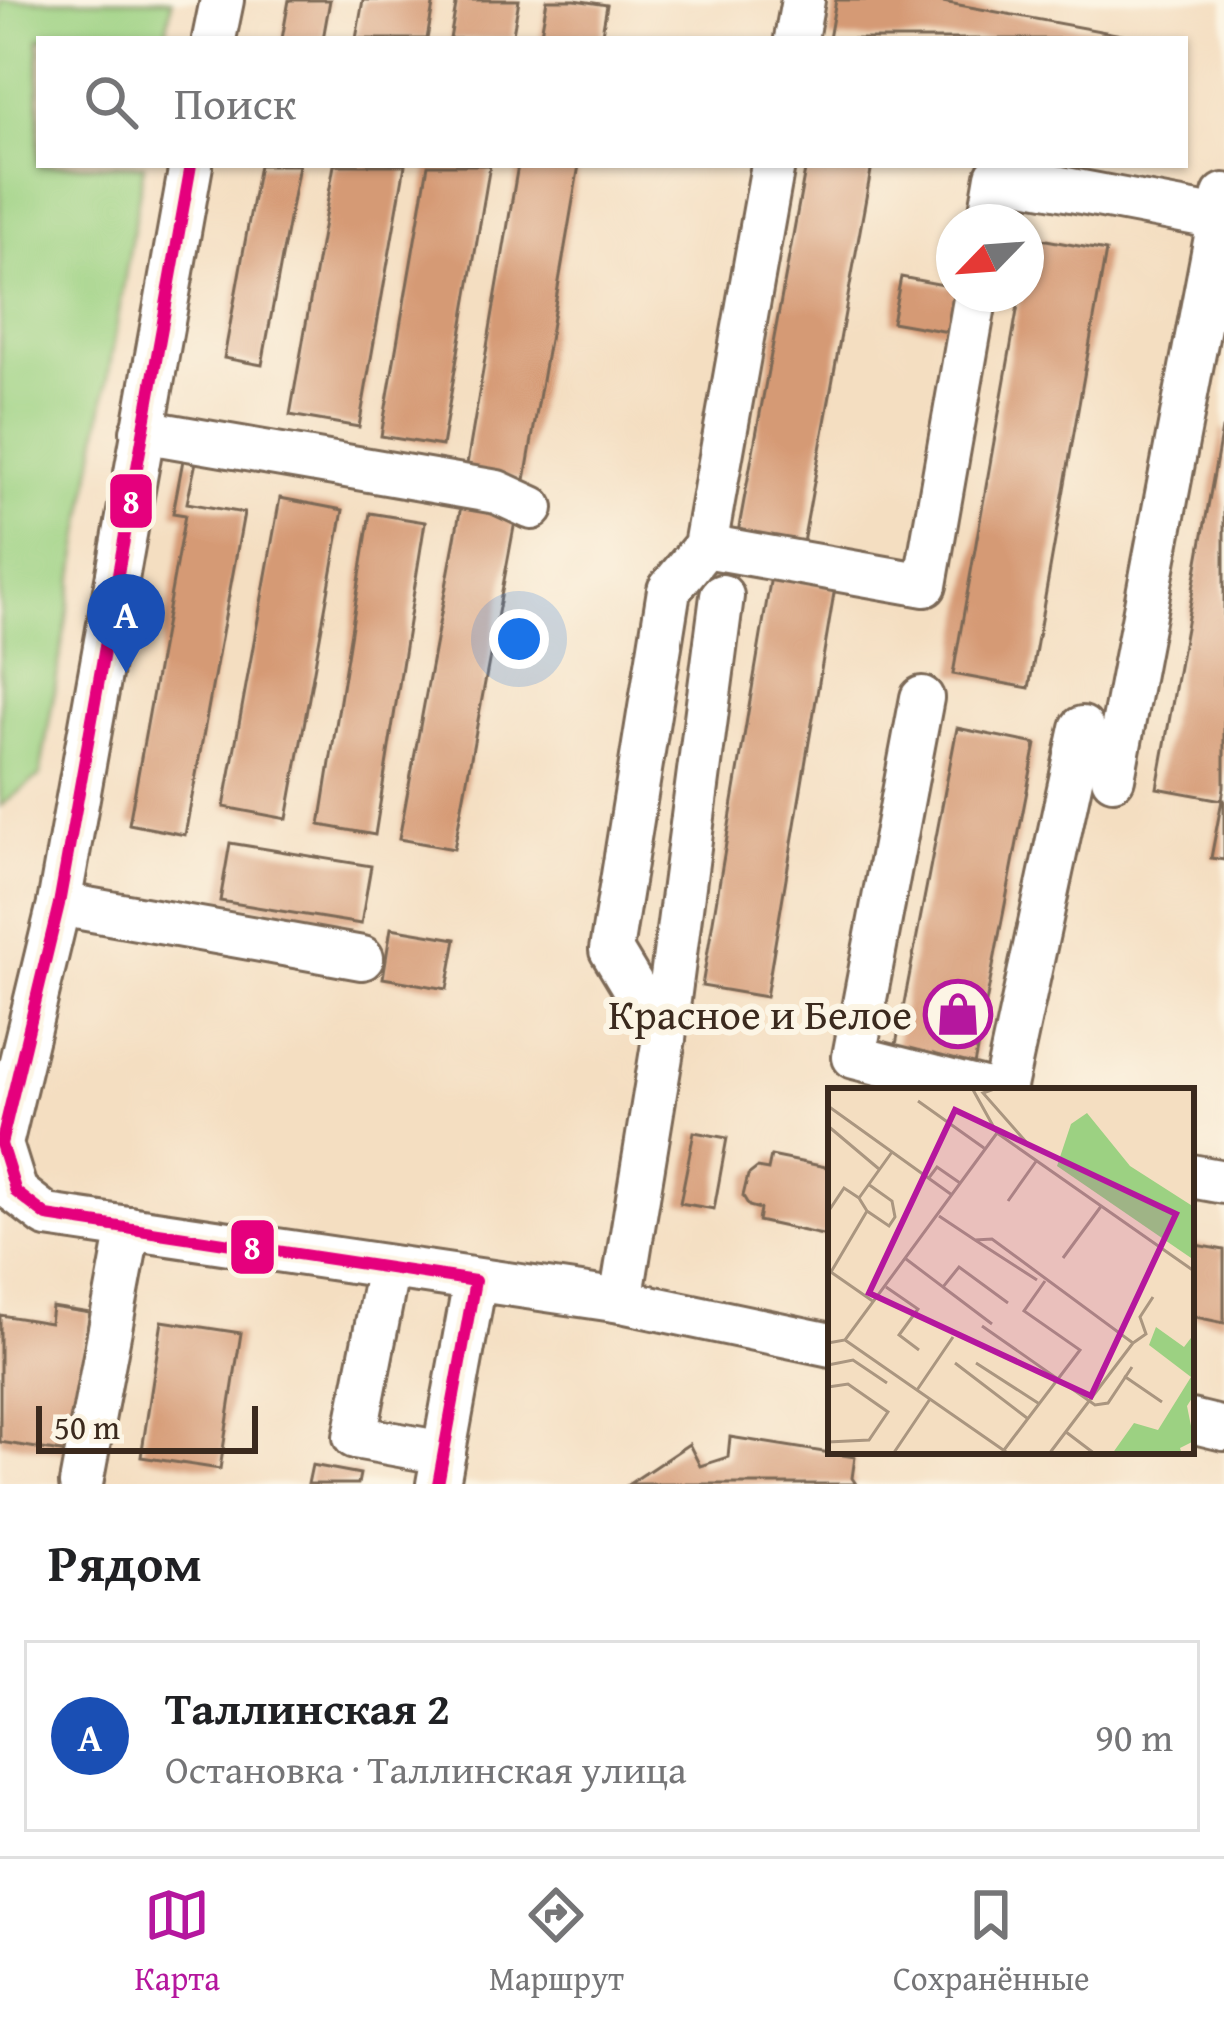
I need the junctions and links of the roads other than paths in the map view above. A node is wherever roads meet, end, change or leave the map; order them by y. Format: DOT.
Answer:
graph roads {
  1 [pos="222,0"];
  2 [pos="803,0"];
  3 [pos="215,36"];
  4 [pos="797,36"];
  5 [pos="190,168"];
  6 [pos="772,168"];
  7 [pos="992,204"];
  8 [pos="1223,210"];
  9 [pos="973,312"];
  10 [pos="142,431"];
  11 [pos="532,508"];
  12 [pos="705,546"];
  13 [pos="722,596"];
  14 [pos="922,698"];
  15 [pos="1082,728"];
  16 [pos="1113,778"];
  17 [pos="59,904"];
  18 [pos="362,958"];
  19 [pos="664,1038"];
  20 [pos="976,1088"];
  21 [pos="1005,1088"];
  22 [pos="1194,1177"];
  23 [pos="1224,1182"];
  24 [pos="8,1203"];
  25 [pos="129,1228"];
  26 [pos="388,1267"];
  27 [pos="475,1281"];
  28 [pos="621,1301"];
  29 [pos="828,1344"];
  30 [pos="1194,1422"];
  31 [pos="1224,1429"];
  32 [pos="441,1468"];
  33 [pos="81,1484"];
  1 -- 3 [label="street"];
  2 -- 4 [label="street"];
  5 -- 10 [label="street"];
  6 -- 12 [label="street"];
  7 -- 8 [label="street"];
  8 -- 16 [label="street"];
  9 -- 12 [label="street"];
  10 -- 11 [label="street"];
  10 -- 17 [label="street"];
  12 -- 19 [label="street"];
  13 -- 19 [label="street"];
  14 -- 20 [label="street"];
  15 -- 21 [label="street"];
  17 -- 18 [label="street"];
  17 -- 24 [label="street"];
  19 -- 28 [label="street"];
  22 -- 23 [label="street"];
  24 -- 25 [label="street"];
  25 -- 26 [label="street"];
  25 -- 33 [label="street"];
  26 -- 27 [label="street"];
  26 -- 32 [label="street"];
  27 -- 28 [label="street"];
  27 -- 32 [label="street"];
  28 -- 29 [label="street"];
  30 -- 31 [label="street"];
}
